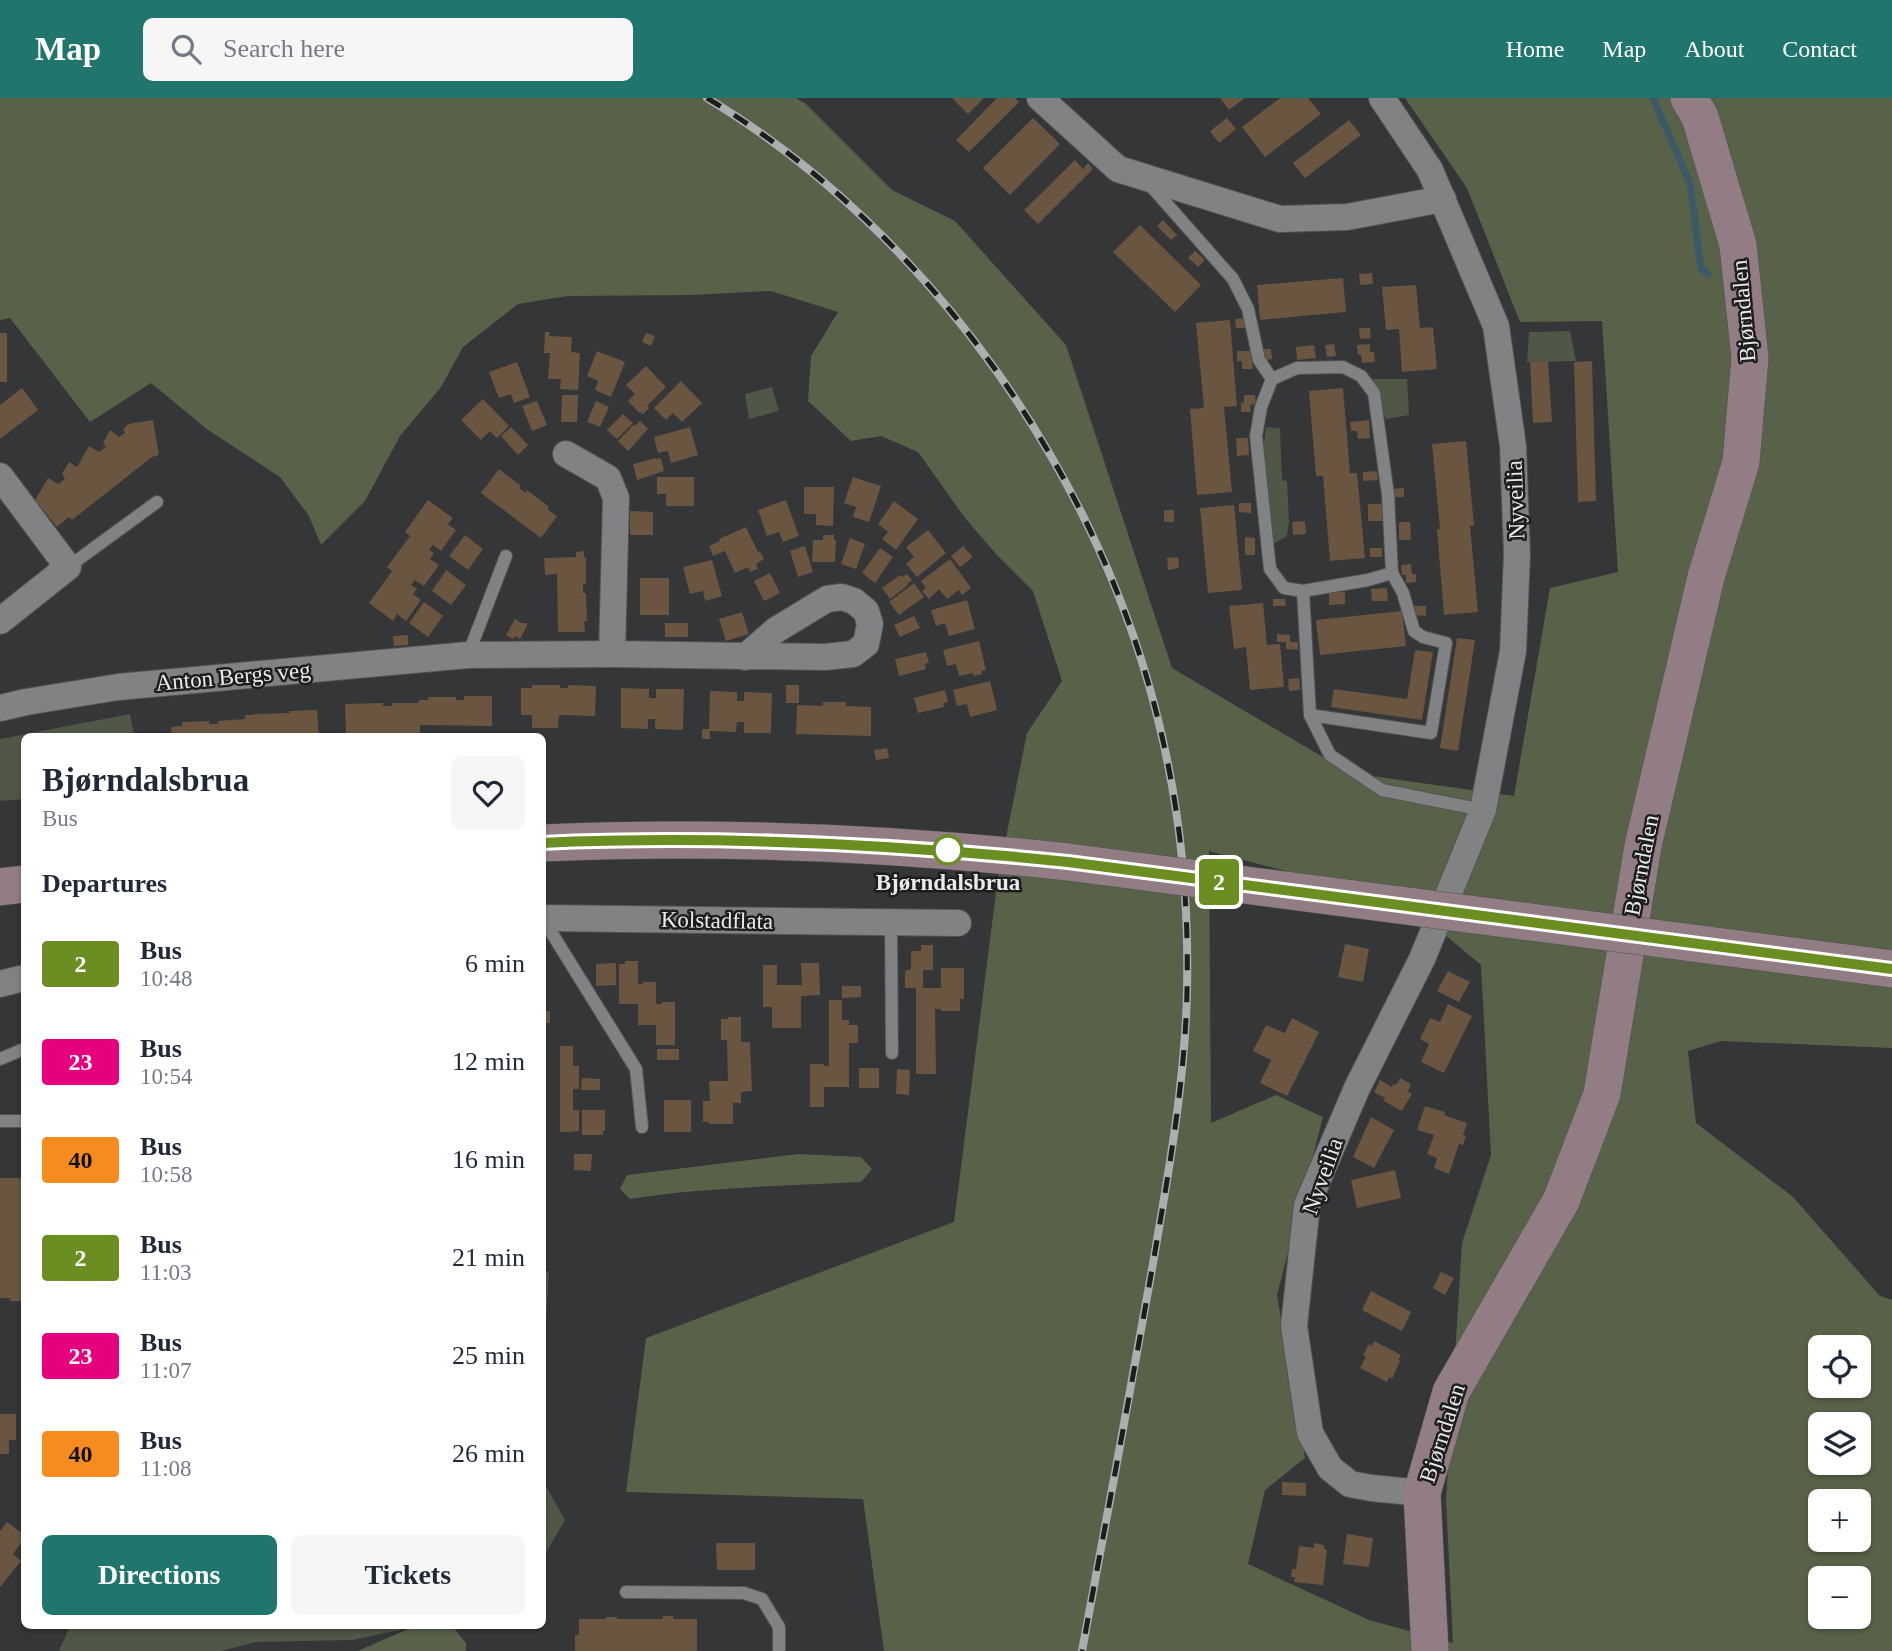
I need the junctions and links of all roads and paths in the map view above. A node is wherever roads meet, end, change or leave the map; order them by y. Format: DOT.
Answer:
graph roads {
  1 [pos="1041,98"];
  2 [pos="1382,98"];
  3 [pos="1689,98"];
  4 [pos="1142,176"];
  5 [pos="1443,199"];
  6 [pos="1272,379"];
  7 [pos="566,454"];
  8 [pos="0,476"];
  9 [pos="156,502"];
  10 [pos="506,556"];
  11 [pos="68,567"];
  12 [pos="1392,573"];
  13 [pos="1303,591"];
  14 [pos="0,621"];
  15 [pos="468,654"];
  16 [pos="611,654"];
  17 [pos="745,657"];
  18 [pos="0,708"];
  19 [pos="1310,715"];
  20 [pos="1483,810"];
  21 [pos="546,843"];
  22 [pos="21,884"];
  23 [pos="0,887"];
  24 [pos="546,918"];
  25 [pos="891,922"];
  26 [pos="958,923"];
  27 [pos="546,924"];
  28 [pos="1892,969"];
  29 [pos="21,979"];
  30 [pos="0,984"];
  31 [pos="21,1050"];
  32 [pos="892,1053"];
  33 [pos="0,1059"];
  34 [pos="0,1121"];
  35 [pos="21,1121"];
  36 [pos="642,1127"];
  37 [pos="1422,1493"];
  38 [pos="626,1592"];
  39 [pos="779,1651"];
  40 [pos="1430,1651"];
  1 -- 4 [label="street"];
  2 -- 5 [label="street, Nyveilia"];
  3 -- 37 [label="main road, Bjørndalen"];
  4 -- 5 [label="street"];
  4 -- 6 [label="lane"];
  5 -- 20 [label="street, Nyveilia"];
  6 -- 12 [label="lane"];
  6 -- 13 [label="lane"];
  7 -- 16 [label="street"];
  8 -- 11 [label="street"];
  9 -- 11 [label="lane"];
  10 -- 15 [label="lane"];
  11 -- 14 [label="street"];
  12 -- 13 [label="lane"];
  12 -- 19 [label="lane"];
  13 -- 19 [label="lane"];
  15 -- 16 [label="street, Anton Bergs veg"];
  15 -- 18 [label="street, Anton Bergs veg"];
  16 -- 17 [label="street, Anton Bergs veg"];
  19 -- 20 [label="lane"];
  20 -- 37 [label="street, Nyveilia"];
  21 -- 28 [label="main road, bridge"];
  22 -- 23 [label="main road"];
  24 -- 25 [label="street, Kolstadflata"];
  25 -- 26 [label="street, Kolstadflata"];
  25 -- 32 [label="lane"];
  27 -- 36 [label="lane, Kolstadflata"];
  29 -- 30 [label="street"];
  31 -- 33 [label="lane"];
  34 -- 35 [label="lane"];
  37 -- 40 [label="main road, Bjørndalen"];
  38 -- 39 [label="lane"];
}
